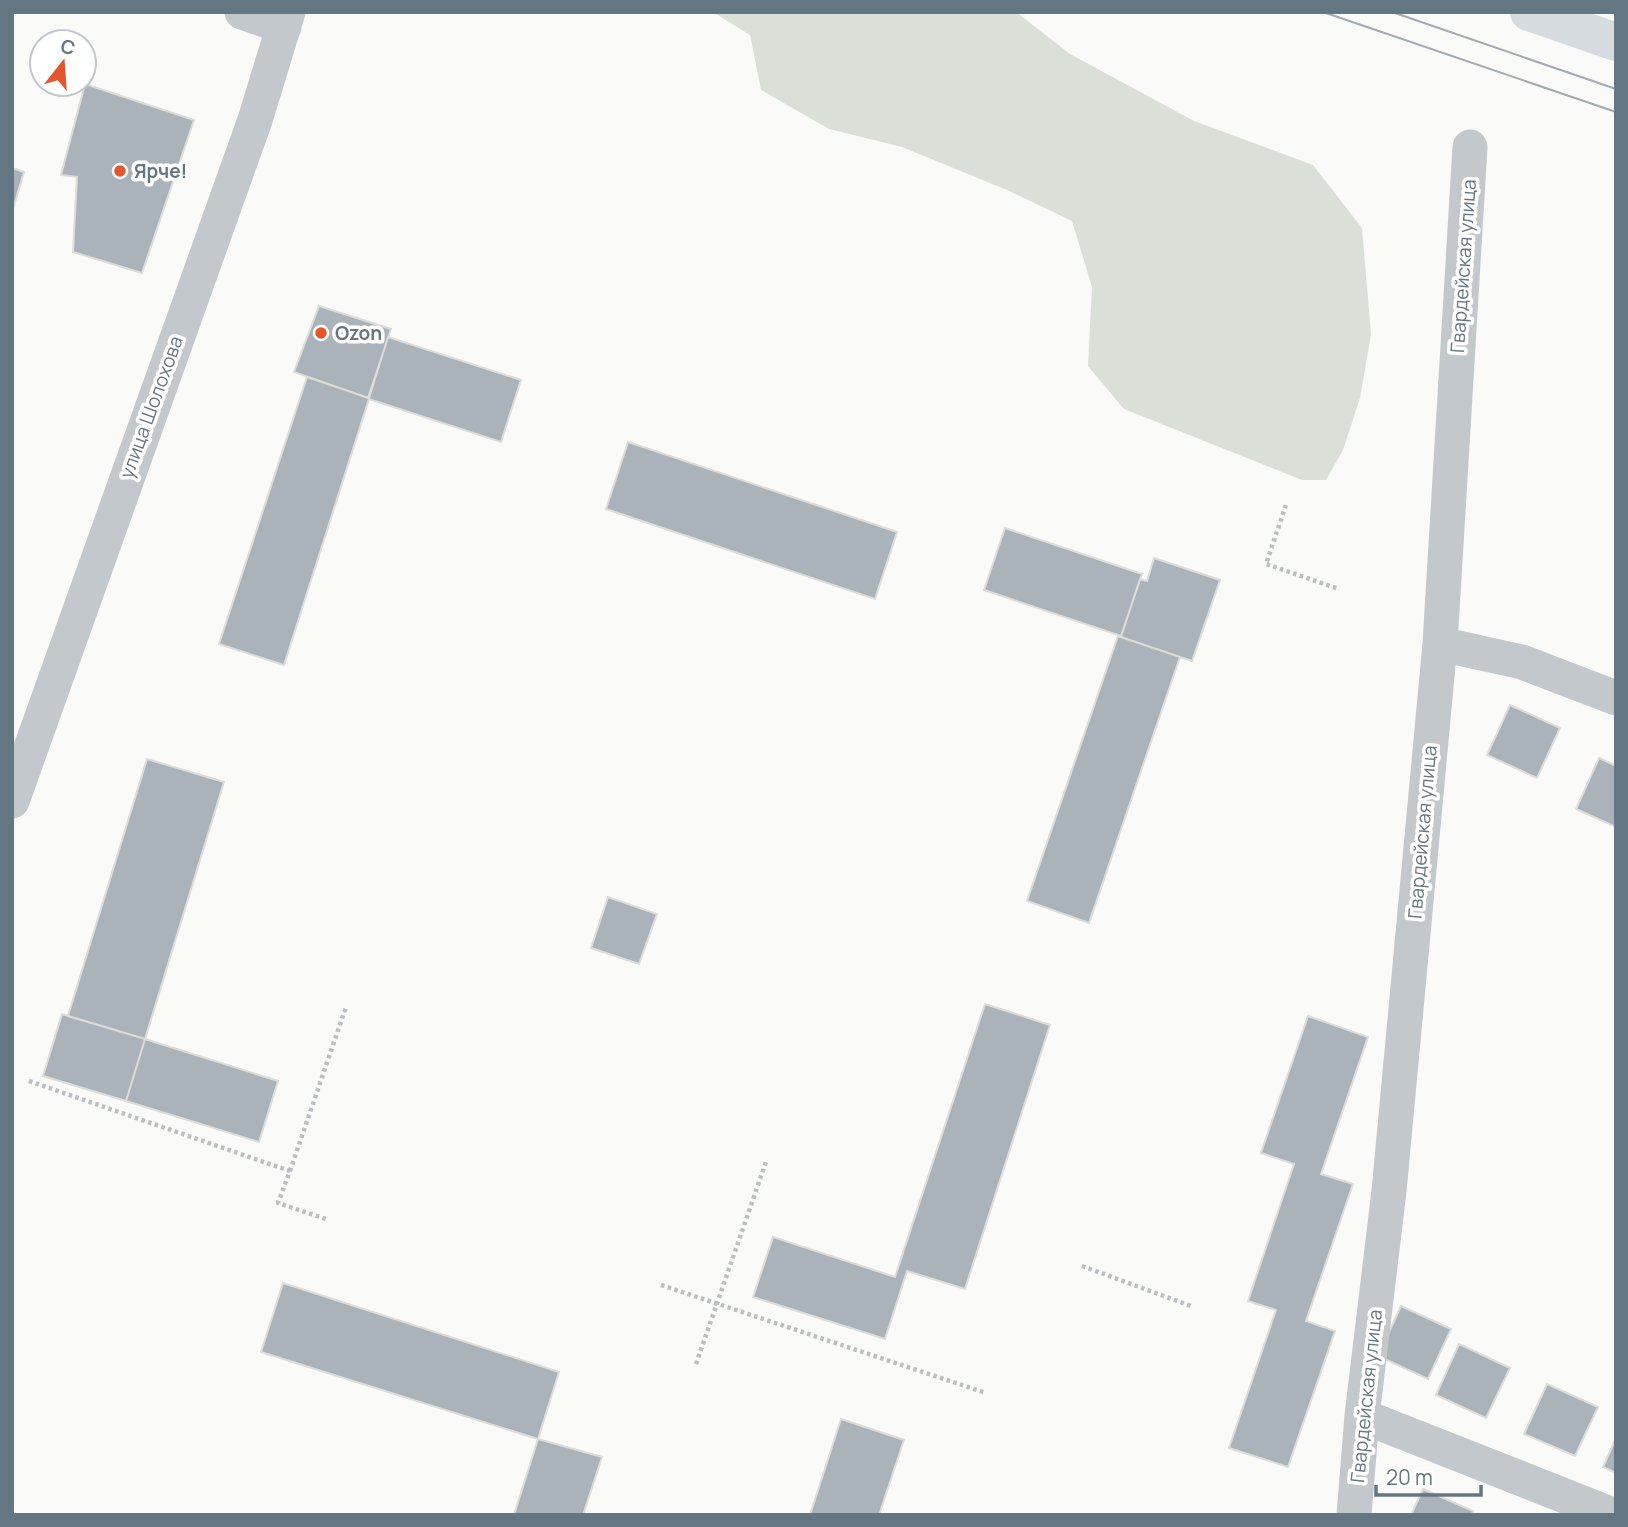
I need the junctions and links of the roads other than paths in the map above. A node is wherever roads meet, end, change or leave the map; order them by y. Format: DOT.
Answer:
graph roads {
  1 [pos="242,12"];
  2 [pos="1529,12"];
  3 [pos="286,19"];
  4 [pos="1616,42"];
  5 [pos="1470,147"];
  6 [pos="1440,644"];
  7 [pos="1616,698"];
  8 [pos="12,801"];
  9 [pos="1362,1416"];
  10 [pos="1354,1515"];
  11 [pos="1613,1515"];
  1 -- 3 [label="street"];
  2 -- 4 [label="main road"];
  3 -- 8 [label="street, улица Шолохова"];
  5 -- 6 [label="street, Гвардейская улица"];
  6 -- 7 [label="street"];
  6 -- 9 [label="street, Гвардейская улица"];
  9 -- 10 [label="street, Гвардейская улица"];
  9 -- 11 [label="street"];
}
